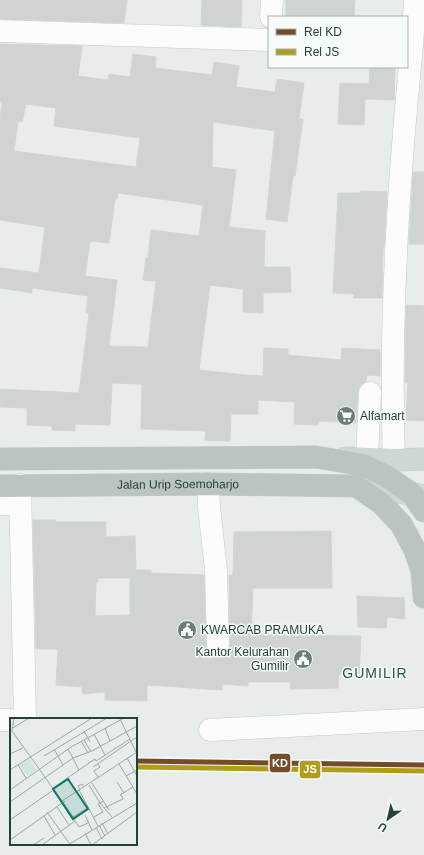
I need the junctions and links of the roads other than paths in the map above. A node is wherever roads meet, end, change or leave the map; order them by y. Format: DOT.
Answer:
graph roads {
  1 [pos="272,0"];
  2 [pos="415,0"];
  3 [pos="271,16"];
  4 [pos="0,31"];
  5 [pos="268,40"];
  6 [pos="410,46"];
  7 [pos="370,393"];
  8 [pos="316,457"];
  9 [pos="367,458"];
  10 [pos="0,459"];
  11 [pos="424,459"];
  12 [pos="394,460"];
  13 [pos="208,484"];
  14 [pos="356,486"];
  15 [pos="10,495"];
  16 [pos="420,500"];
  17 [pos="424,532"];
  18 [pos="422,571"];
  19 [pos="424,597"];
  20 [pos="218,645"];
  21 [pos="25,718"];
  22 [pos="424,719"];
  23 [pos="210,730"];
  1 -- 3 [label="street"];
  2 -- 6 [label="street"];
  4 -- 5 [label="street"];
  6 -- 12 [label="street"];
  7 -- 9 [label="street"];
  8 -- 9 [label="main road"];
  8 -- 10 [label="highway"];
  8 -- 16 [label="highway"];
  9 -- 12 [label="main road"];
  11 -- 12 [label="main road"];
  13 -- 14 [label="highway, Jalan Urip Soemoharjo"];
  13 -- 15 [label="highway, Jalan Urip Soemoharjo"];
  13 -- 20 [label="street"];
  14 -- 16 [label="main road"];
  14 -- 18 [label="highway"];
  15 -- 21 [label="street"];
  17 -- 18 [label="highway"];
  18 -- 19 [label="highway"];
  22 -- 23 [label="street"];
}
